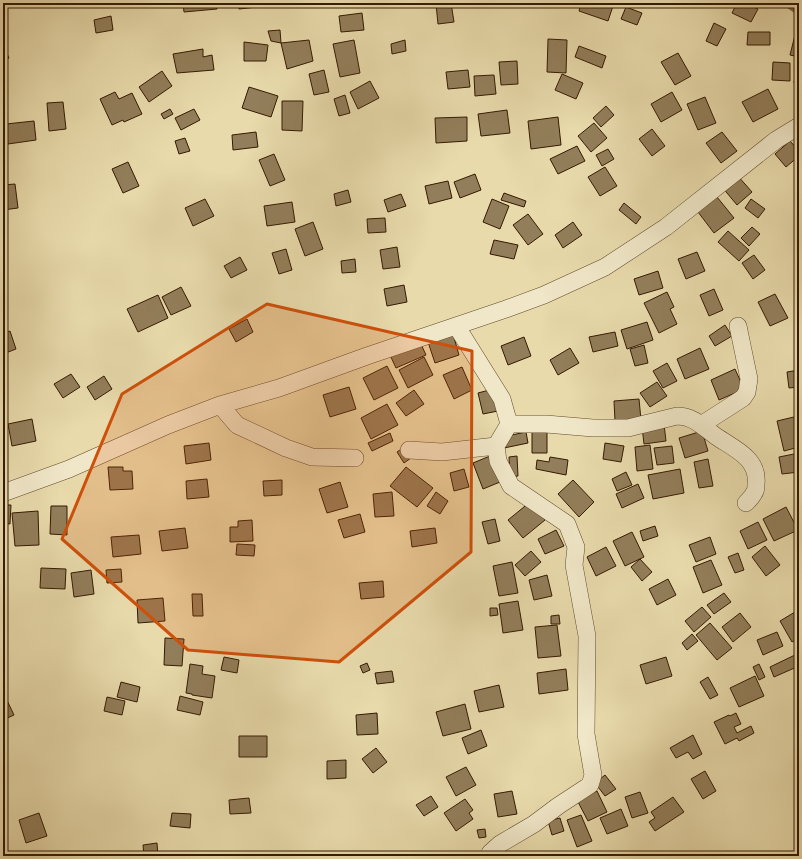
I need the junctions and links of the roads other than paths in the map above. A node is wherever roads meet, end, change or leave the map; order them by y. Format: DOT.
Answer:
graph roads {
  1 [pos="799,126"];
  2 [pos="738,326"];
  3 [pos="457,327"];
  4 [pos="220,405"];
  5 [pos="509,424"];
  6 [pos="702,426"];
  7 [pos="496,446"];
  8 [pos="410,450"];
  9 [pos="355,458"];
  10 [pos="3,493"];
  11 [pos="746,503"];
  12 [pos="490,856"];
  1 -- 3 [label="street"];
  2 -- 6 [label="street"];
  3 -- 4 [label="street"];
  3 -- 5 [label="street"];
  4 -- 9 [label="street"];
  4 -- 10 [label="street"];
  5 -- 6 [label="street"];
  5 -- 7 [label="street"];
  6 -- 11 [label="street"];
  7 -- 8 [label="street"];
  7 -- 12 [label="street"];
}
